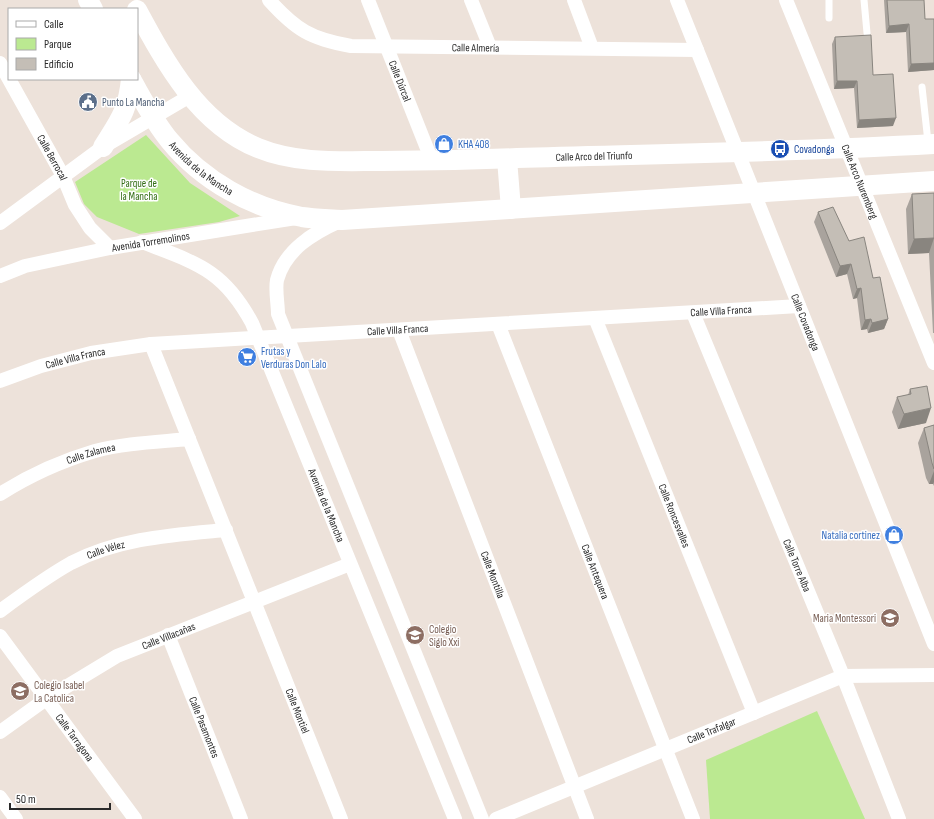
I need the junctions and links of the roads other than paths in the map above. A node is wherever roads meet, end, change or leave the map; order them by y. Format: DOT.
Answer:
graph roads {
  1 [pos="269,0"];
  2 [pos="368,0"];
  3 [pos="471,0"];
  4 [pos="574,0"];
  5 [pos="677,0"];
  6 [pos="786,0"];
  7 [pos="829,0"];
  8 [pos="864,0"];
  9 [pos="138,12"];
  10 [pos="829,18"];
  11 [pos="867,32"];
  12 [pos="386,46"];
  13 [pos="490,47"];
  14 [pos="592,48"];
  15 [pos="697,50"];
  16 [pos="0,63"];
  17 [pos="8,77"];
  18 [pos="9,80"];
  19 [pos="131,80"];
  20 [pos="132,80"];
  21 [pos="922,88"];
  22 [pos="190,96"];
  23 [pos="152,117"];
  24 [pos="931,144"];
  25 [pos="103,147"];
  26 [pos="847,148"];
  27 [pos="737,152"];
  28 [pos="507,159"];
  29 [pos="432,161"];
  30 [pos="63,176"];
  31 [pos="934,181"];
  32 [pos="862,186"];
  33 [pos="754,193"];
  34 [pos="511,209"];
  35 [pos="303,217"];
  36 [pos="342,220"];
  37 [pos="0,223"];
  38 [pos="142,242"];
  39 [pos="110,248"];
  40 [pos="0,276"];
  41 [pos="799,306"];
  42 [pos="693,312"];
  43 [pos="595,318"];
  44 [pos="498,324"];
  45 [pos="399,330"];
  46 [pos="287,337"];
  47 [pos="258,338"];
  48 [pos="151,344"];
  49 [pos="930,344"];
  50 [pos="934,363"];
  51 [pos="0,381"];
  52 [pos="189,439"];
  53 [pos="0,494"];
  54 [pos="226,530"];
  55 [pos="350,564"];
  56 [pos="255,602"];
  57 [pos="0,611"];
  58 [pos="168,635"];
  59 [pos="0,636"];
  60 [pos="934,644"];
  61 [pos="843,676"];
  62 [pos="934,676"];
  63 [pos="46,699"];
  64 [pos="754,713"];
  65 [pos="0,732"];
  66 [pos="666,749"];
  67 [pos="575,788"];
  68 [pos="0,797"];
  69 [pos="16,819"];
  70 [pos="135,819"];
  71 [pos="241,819"];
  72 [pos="341,819"];
  73 [pos="454,819"];
  74 [pos="482,819"];
  75 [pos="496,819"];
  76 [pos="587,819"];
  77 [pos="693,819"];
  78 [pos="899,819"];
  1 -- 12 [label="street, Calle Almería"];
  2 -- 12 [label="street, Calle Dúrcal"];
  3 -- 13 [label="street"];
  4 -- 14 [label="street"];
  5 -- 15 [label="street, Calle Covadonga"];
  6 -- 26 [label="street, Calle Arco Nuremberg"];
  7 -- 10 [label="lane"];
  8 -- 11 [label="lane"];
  9 -- 22 [label="street"];
  12 -- 13 [label="street, Calle Almería"];
  12 -- 29 [label="street, Calle Dúrcal"];
  13 -- 14 [label="street, Calle Almería"];
  14 -- 15 [label="street, Calle Almería"];
  15 -- 27 [label="street, Calle Covadonga"];
  16 -- 17 [label="street, Calle Berrocal"];
  18 -- 30 [label="street, Calle Berrocal"];
  19 -- 25 [label="street"];
  20 -- 23 [label="street, Avenida de la Mancha"];
  21 -- 24 [label="lane"];
  22 -- 23 [label="street"];
  22 -- 29 [label="street, Calle Arco del Triunfo"];
  23 -- 25 [label="street"];
  23 -- 35 [label="street, Avenida de la Mancha"];
  24 -- 26 [label="street, Calle Arco del Triunfo"];
  25 -- 30 [label="street"];
  26 -- 27 [label="street, Calle Arco del Triunfo"];
  26 -- 32 [label="street, Calle Arco Nuremberg"];
  27 -- 28 [label="street, Calle Arco del Triunfo"];
  27 -- 33 [label="street, Calle Covadonga"];
  28 -- 29 [label="street, Calle Arco del Triunfo"];
  28 -- 34 [label="street"];
  30 -- 37 [label="street"];
  30 -- 39 [label="street, Calle Berrocal"];
  31 -- 32 [label="street"];
  32 -- 33 [label="street"];
  32 -- 49 [label="street, Calle Arco Nuremberg"];
  33 -- 34 [label="street"];
  33 -- 41 [label="street, Calle Covadonga"];
  34 -- 36 [label="street"];
  35 -- 36 [label="street"];
  35 -- 38 [label="street, Avenida Torremolinos"];
  36 -- 46 [label="street"];
  38 -- 39 [label="street, Avenida Torremolinos"];
  38 -- 47 [label="street, Avenida de la Mancha"];
  39 -- 40 [label="street, Avenida Torremolinos"];
  41 -- 42 [label="street, Calle Villa Franca"];
  41 -- 60 [label="street, Calle Covadonga"];
  42 -- 43 [label="street, Calle Villa Franca"];
  42 -- 61 [label="street, Calle Torre Alba"];
  43 -- 44 [label="street, Calle Villa Franca"];
  43 -- 64 [label="street, Calle Roncesvalles"];
  44 -- 45 [label="street, Calle Villa Franca"];
  44 -- 66 [label="street, Calle Antequera"];
  45 -- 46 [label="street, Calle Villa Franca"];
  45 -- 67 [label="street, Calle Montilla"];
  46 -- 47 [label="street, Calle Villa Franca"];
  46 -- 74 [label="street"];
  47 -- 48 [label="street, Calle Villa Franca"];
  47 -- 55 [label="street, Avenida de la Mancha"];
  48 -- 51 [label="street, Calle Villa Franca"];
  48 -- 52 [label="street, Calle Montiel"];
  49 -- 50 [label="street, Calle Arco Nuremberg"];
  52 -- 53 [label="street, Calle Zalamea"];
  52 -- 54 [label="street, Calle Montiel"];
  54 -- 56 [label="street, Calle Montiel"];
  54 -- 57 [label="street, Calle Vélez"];
  55 -- 56 [label="street, Calle Villacañas"];
  55 -- 73 [label="street, Avenida de la Mancha"];
  56 -- 58 [label="street, Calle Villacañas"];
  56 -- 72 [label="street, Calle Montiel"];
  58 -- 63 [label="street, Calle Villacañas"];
  58 -- 71 [label="street, Calle Pasamontes"];
  59 -- 63 [label="street, Calle Tarragona"];
  61 -- 62 [label="street, Calle Trafalgar"];
  61 -- 64 [label="street, Calle Trafalgar"];
  61 -- 78 [label="street, Calle Torre Alba"];
  63 -- 65 [label="street, Calle Villacañas"];
  63 -- 70 [label="street, Calle Tarragona"];
  64 -- 66 [label="street, Calle Trafalgar"];
  66 -- 67 [label="street, Calle Trafalgar"];
  66 -- 77 [label="street, Calle Antequera"];
  67 -- 75 [label="street, Calle Trafalgar"];
  67 -- 76 [label="street, Calle Montilla"];
  68 -- 69 [label="street"];
}
